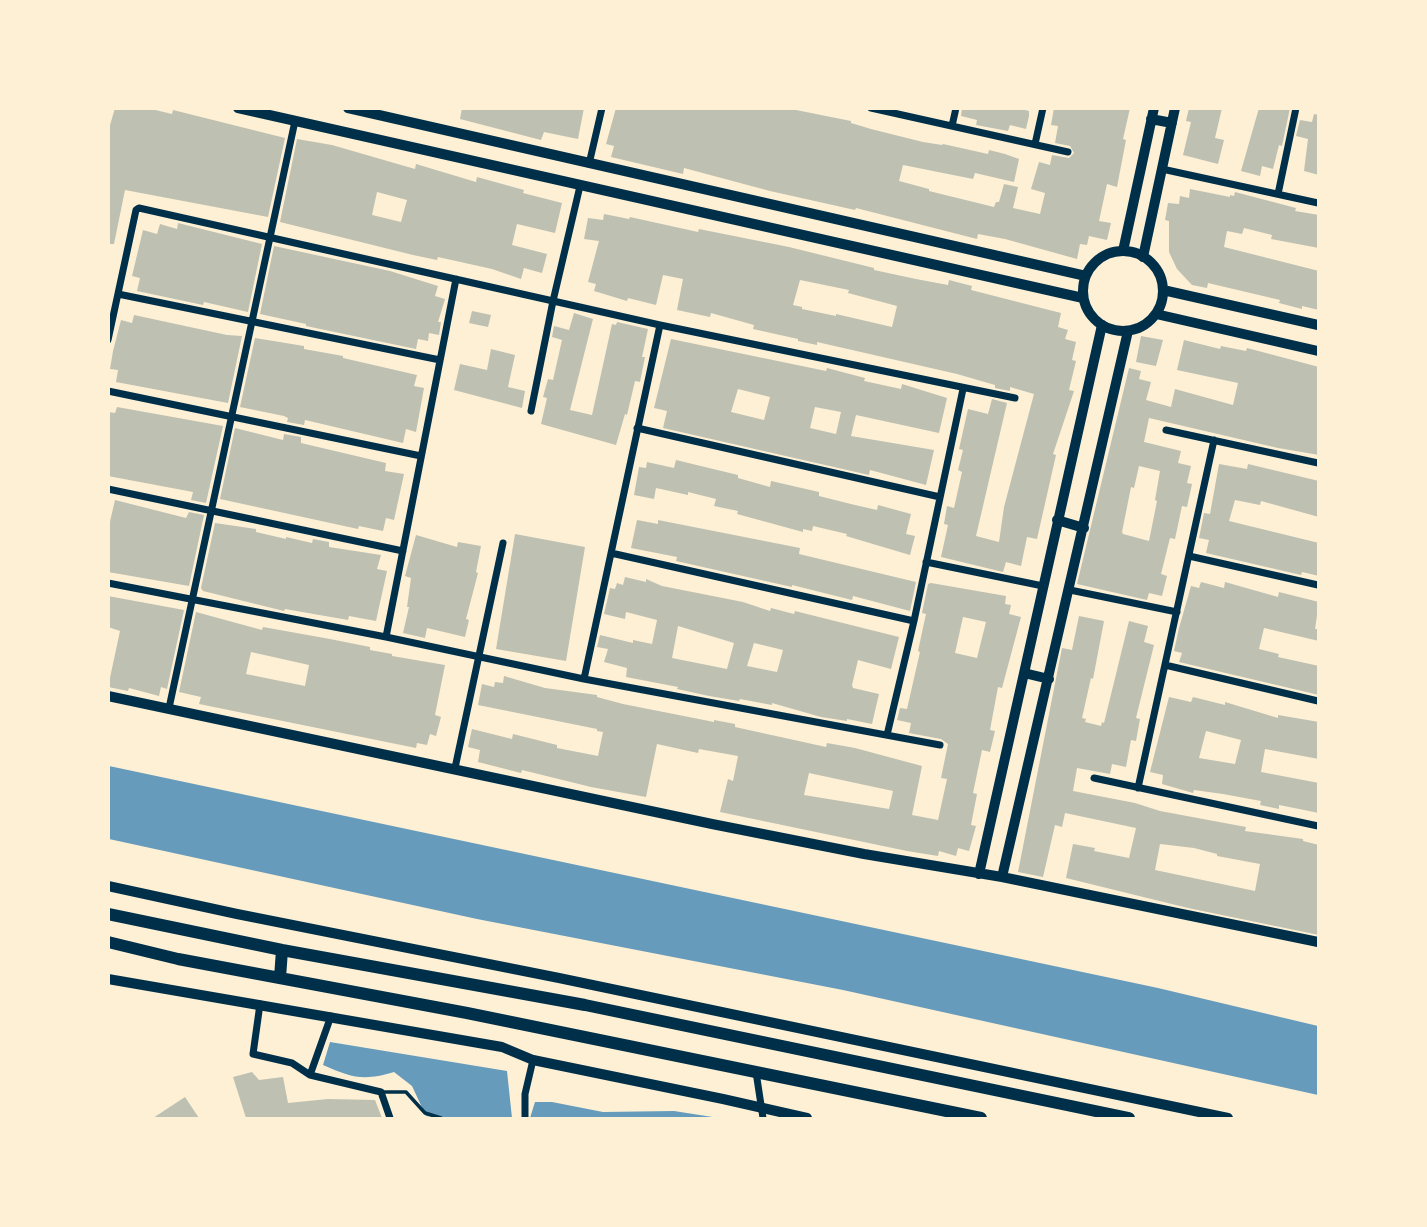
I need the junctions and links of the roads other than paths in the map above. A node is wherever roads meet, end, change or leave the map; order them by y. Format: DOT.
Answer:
graph roads {
  1 [pos="238,108"];
  2 [pos="348,108"];
  3 [pos="601,108"];
  4 [pos="956,108"];
  5 [pos="1043,108"];
  6 [pos="1175,108"];
  7 [pos="1296,108"];
  8 [pos="872,109"];
  9 [pos="1153,114"];
  10 [pos="295,121"];
  11 [pos="1172,123"];
  12 [pos="952,126"];
  13 [pos="1034,144"];
  14 [pos="1068,152"];
  15 [pos="589,164"];
  16 [pos="1162,169"];
  17 [pos="580,186"];
  18 [pos="1278,194"];
  19 [pos="1318,203"];
  20 [pos="271,237"];
  21 [pos="1123,251"];
  22 [pos="1143,257"];
  23 [pos="1086,276"];
  24 [pos="456,279"];
  25 [pos="1163,290"];
  26 [pos="118,294"];
  27 [pos="1083,298"];
  28 [pos="553,301"];
  29 [pos="1156,314"];
  30 [pos="253,321"];
  31 [pos="660,325"];
  32 [pos="1102,325"];
  33 [pos="1318,325"];
  34 [pos="1128,331"];
  35 [pos="108,341"];
  36 [pos="1318,351"];
  37 [pos="440,360"];
  38 [pos="963,389"];
  39 [pos="108,391"];
  40 [pos="1015,398"];
  41 [pos="530,411"];
  42 [pos="232,416"];
  43 [pos="637,428"];
  44 [pos="1166,430"];
  45 [pos="1214,440"];
  46 [pos="421,456"];
  47 [pos="1318,463"];
  48 [pos="108,489"];
  49 [pos="940,497"];
  50 [pos="212,510"];
  51 [pos="1058,520"];
  52 [pos="1084,528"];
  53 [pos="503,543"];
  54 [pos="403,551"];
  55 [pos="611,553"];
  56 [pos="1189,555"];
  57 [pos="926,562"];
  58 [pos="108,583"];
  59 [pos="1318,585"];
  60 [pos="1043,586"];
  61 [pos="1070,590"];
  62 [pos="192,599"];
  63 [pos="1177,612"];
  64 [pos="914,621"];
  65 [pos="386,637"];
  66 [pos="479,657"];
  67 [pos="1165,665"];
  68 [pos="1024,673"];
  69 [pos="584,679"];
  70 [pos="1049,679"];
  71 [pos="108,696"];
  72 [pos="1318,701"];
  73 [pos="169,708"];
  74 [pos="887,735"];
  75 [pos="940,745"];
  76 [pos="455,768"];
  77 [pos="1094,778"];
  78 [pos="1138,788"];
  79 [pos="1318,826"];
  80 [pos="979,874"];
  81 [pos="1002,877"];
  82 [pos="108,886"];
  83 [pos="108,914"];
  84 [pos="108,942"];
  85 [pos="1318,942"];
  86 [pos="282,950"];
  87 [pos="280,978"];
  88 [pos="108,979"];
  89 [pos="260,1004"];
  90 [pos="331,1016"];
  91 [pos="533,1060"];
  92 [pos="756,1072"];
  93 [pos="310,1075"];
  94 [pos="381,1092"];
  95 [pos="763,1114"];
  96 [pos="390,1118"];
  97 [pos="441,1118"];
  98 [pos="527,1118"];
  99 [pos="807,1118"];
  100 [pos="981,1118"];
  101 [pos="1129,1118"];
  102 [pos="1227,1118"];
  1 -- 10 [label="main road"];
  2 -- 15 [label="main road"];
  3 -- 15 [label="street"];
  4 -- 12 [label="street"];
  5 -- 13 [label="street"];
  6 -- 11 [label="street"];
  7 -- 18 [label="street"];
  8 -- 12 [label="street"];
  9 -- 11 [label="street"];
  9 -- 21 [label="street"];
  10 -- 17 [label="main road"];
  10 -- 20 [label="street"];
  11 -- 16 [label="street"];
  12 -- 13 [label="street"];
  13 -- 14 [label="street"];
  15 -- 23 [label="main road"];
  16 -- 18 [label="street"];
  16 -- 22 [label="street"];
  17 -- 27 [label="main road"];
  17 -- 28 [label="street"];
  18 -- 19 [label="street"];
  20 -- 24 [label="street"];
  20 -- 26 [label="street"];
  20 -- 30 [label="street"];
  21 -- 22 [label="main road"];
  21 -- 23 [label="main road"];
  22 -- 25 [label="main road"];
  23 -- 27 [label="main road"];
  24 -- 28 [label="street"];
  24 -- 37 [label="street"];
  25 -- 29 [label="main road"];
  25 -- 33 [label="main road"];
  26 -- 30 [label="street"];
  26 -- 35 [label="street"];
  27 -- 32 [label="main road"];
  28 -- 31 [label="street"];
  28 -- 41 [label="street"];
  29 -- 34 [label="main road"];
  29 -- 36 [label="main road"];
  30 -- 37 [label="street"];
  30 -- 42 [label="street"];
  31 -- 38 [label="street"];
  31 -- 43 [label="street"];
  32 -- 34 [label="main road"];
  32 -- 51 [label="street"];
  34 -- 52 [label="street"];
  37 -- 46 [label="street"];
  38 -- 40 [label="street"];
  38 -- 49 [label="street"];
  39 -- 42 [label="street"];
  42 -- 46 [label="street"];
  42 -- 50 [label="street"];
  43 -- 49 [label="street"];
  43 -- 55 [label="street"];
  44 -- 45 [label="street"];
  45 -- 47 [label="street"];
  45 -- 56 [label="street"];
  46 -- 54 [label="street"];
  48 -- 50 [label="street"];
  49 -- 57 [label="street"];
  50 -- 54 [label="street"];
  50 -- 62 [label="street"];
  51 -- 52 [label="street"];
  51 -- 60 [label="street"];
  52 -- 61 [label="street"];
  53 -- 66 [label="street"];
  54 -- 65 [label="street"];
  55 -- 64 [label="street"];
  55 -- 69 [label="street"];
  56 -- 59 [label="street"];
  56 -- 63 [label="street"];
  57 -- 60 [label="street"];
  57 -- 64 [label="street"];
  58 -- 62 [label="street"];
  60 -- 68 [label="street"];
  61 -- 63 [label="street"];
  61 -- 70 [label="street"];
  62 -- 65 [label="street"];
  62 -- 73 [label="street"];
  63 -- 67 [label="street"];
  64 -- 74 [label="street"];
  65 -- 66 [label="street"];
  66 -- 69 [label="street"];
  66 -- 76 [label="street"];
  67 -- 72 [label="street"];
  67 -- 78 [label="street"];
  68 -- 70 [label="street"];
  68 -- 80 [label="street"];
  69 -- 74 [label="street"];
  70 -- 81 [label="street"];
  71 -- 73 [label="street"];
  73 -- 76 [label="street"];
  74 -- 75 [label="street"];
  76 -- 80 [label="street"];
  77 -- 78 [label="street"];
  78 -- 79 [label="street"];
  80 -- 81 [label="street"];
  81 -- 85 [label="street"];
  82 -- 102 [label="street"];
  83 -- 86 [label="main road"];
  84 -- 87 [label="main road"];
  86 -- 87 [label="main road"];
  86 -- 101 [label="main road"];
  87 -- 92 [label="main road"];
  88 -- 89 [label="street"];
  89 -- 90 [label="street"];
  89 -- 93 [label="street"];
  90 -- 91 [label="street"];
  90 -- 93 [label="street"];
  91 -- 95 [label="street"];
  91 -- 98 [label="street"];
  92 -- 95 [label="street"];
  92 -- 100 [label="main road"];
  93 -- 94 [label="street"];
  94 -- 96 [label="street"];
  94 -- 97 [label="lane"];
  95 -- 99 [label="street"];
}
